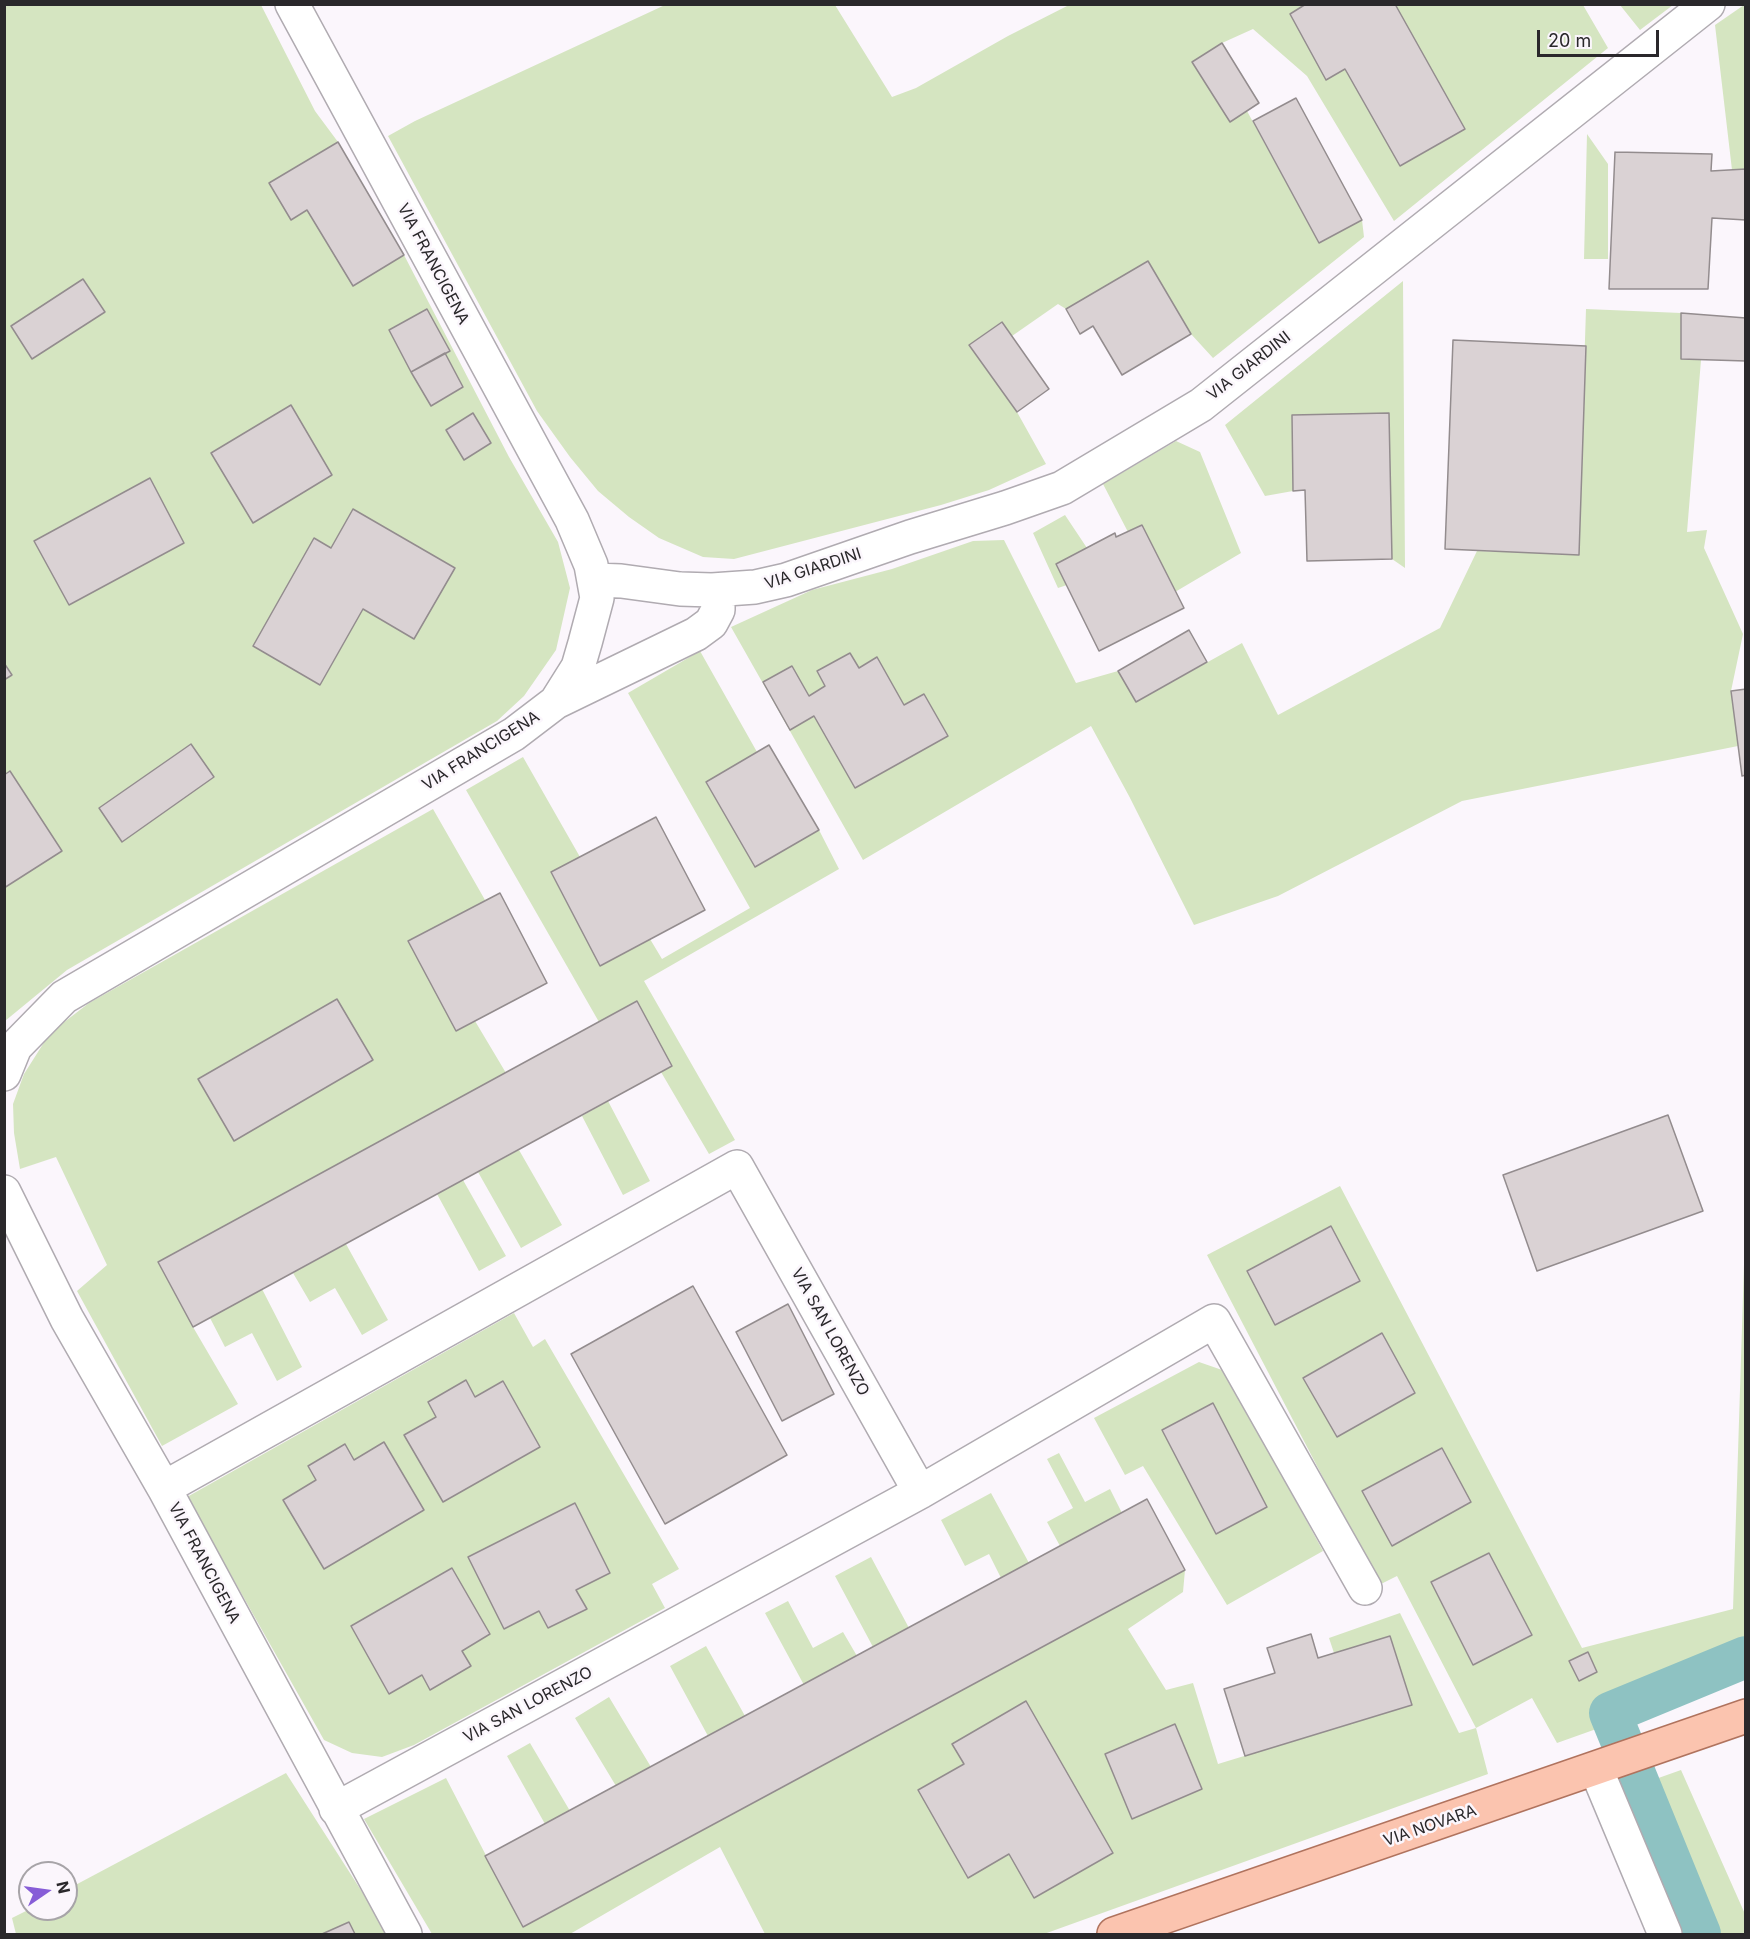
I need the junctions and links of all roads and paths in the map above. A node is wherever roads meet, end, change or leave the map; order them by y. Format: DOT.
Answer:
graph roads {
  1 [pos="292,4"];
  2 [pos="1708,4"];
  3 [pos="594,580"];
  4 [pos="718,590"];
  5 [pos="556,702"];
  6 [pos="4,1074"];
  7 [pos="4,1192"];
  8 [pos="164,1488"];
  9 [pos="920,1492"];
  10 [pos="1365,1588"];
  11 [pos="1746,1716"];
  12 [pos="1604,1765"];
  13 [pos="336,1809"];
  14 [pos="405,1935"];
  15 [pos="1114,1935"];
  16 [pos="1665,1935"];
  1 -- 3 [label="street, VIA FRANCIGENA"];
  2 -- 4 [label="street, VIA GIARDINI"];
  3 -- 4 [label="street, VIA GIARDINI"];
  3 -- 5 [label="street, VIA FRANCIGENA"];
  4 -- 5 [label="street"];
  5 -- 6 [label="street, VIA FRANCIGENA"];
  7 -- 8 [label="street, VIA FRANCIGENA"];
  8 -- 9 [label="street, VIA SAN LORENZO"];
  8 -- 13 [label="street, VIA FRANCIGENA"];
  9 -- 10 [label="street"];
  9 -- 13 [label="street, VIA SAN LORENZO"];
  11 -- 12 [label="main road, VIA NOVARA"];
  12 -- 15 [label="main road, VIA NOVARA"];
  12 -- 16 [label="street"];
  13 -- 14 [label="street, VIA FRANCIGENA"];
}
